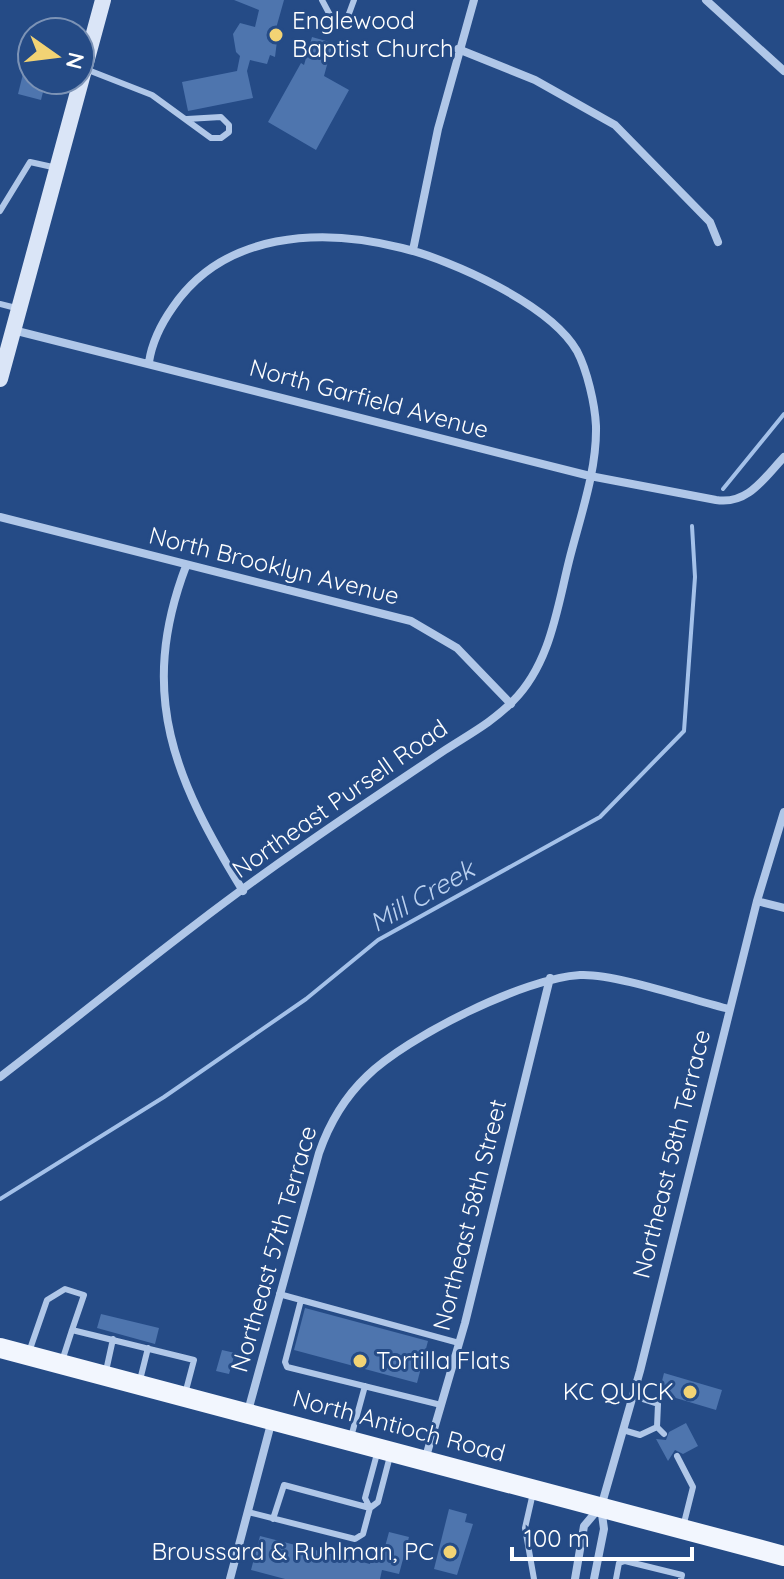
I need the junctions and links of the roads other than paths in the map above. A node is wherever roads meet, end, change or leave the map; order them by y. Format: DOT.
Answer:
graph roads {
  1 [pos="103,0"];
  2 [pos="322,0"];
  3 [pos="354,0"];
  4 [pos="474,0"];
  5 [pos="706,0"];
  6 [pos="96,25"];
  7 [pos="458,49"];
  8 [pos="784,71"];
  9 [pos="96,74"];
  10 [pos="77,96"];
  11 [pos="187,119"];
  12 [pos="57,168"];
  13 [pos="0,211"];
  14 [pos="718,242"];
  15 [pos="413,250"];
  16 [pos="0,304"];
  17 [pos="19,309"];
  18 [pos="13,330"];
  19 [pos="149,362"];
  20 [pos="0,379"];
  21 [pos="784,457"];
  22 [pos="590,476"];
  23 [pos="0,517"];
  24 [pos="186,566"];
  25 [pos="511,704"];
  26 [pos="784,812"];
  27 [pos="243,891"];
  28 [pos="757,901"];
  29 [pos="784,908"];
  30 [pos="550,978"];
  31 [pos="729,1009"];
  32 [pos="0,1077"];
  33 [pos="279,1294"];
  34 [pos="301,1300"];
  35 [pos="72,1330"];
  36 [pos="113,1339"];
  37 [pos="459,1343"];
  38 [pos="0,1348"];
  39 [pos="148,1348"];
  40 [pos="29,1356"];
  41 [pos="61,1364"];
  42 [pos="105,1376"];
  43 [pos="139,1385"];
  44 [pos="365,1386"];
  45 [pos="184,1396"];
  46 [pos="633,1396"];
  47 [pos="441,1405"];
  48 [pos="248,1412"];
  49 [pos="273,1419"];
  50 [pos="657,1427"];
  51 [pos="623,1430"];
  52 [pos="664,1434"];
  53 [pos="350,1440"];
  54 [pos="385,1450"];
  55 [pos="677,1456"];
  56 [pos="425,1460"];
  57 [pos="534,1489"];
  58 [pos="601,1507"];
  59 [pos="370,1508"];
  60 [pos="248,1512"];
  61 [pos="273,1519"];
  62 [pos="682,1529"];
  63 [pos="784,1556"];
  64 [pos="230,1579"];
  65 [pos="534,1579"];
  66 [pos="575,1579"];
  67 [pos="594,1579"];
  68 [pos="616,1579"];
  69 [pos="681,1579"];
  1 -- 6 [label="main road"];
  2 -- 3 [label="lane"];
  4 -- 7 [label="street"];
  5 -- 8 [label="street"];
  7 -- 14 [label="street"];
  7 -- 15 [label="street"];
  9 -- 11 [label="lane"];
  10 -- 12 [label="main road"];
  11 -- 11 [label="lane"];
  12 -- 13 [label="lane"];
  12 -- 17 [label="main road"];
  15 -- 19 [label="street, Northeast Pursell Road"];
  15 -- 22 [label="street, Northeast Pursell Road"];
  16 -- 17 [label="lane"];
  17 -- 18 [label="main road"];
  18 -- 19 [label="street, North Garfield Avenue"];
  18 -- 20 [label="main road"];
  19 -- 22 [label="street, North Garfield Avenue"];
  21 -- 22 [label="street, North Garfield Avenue"];
  22 -- 25 [label="street, Northeast Pursell Road"];
  23 -- 24 [label="street, North Brooklyn Avenue"];
  24 -- 25 [label="street, North Brooklyn Avenue"];
  24 -- 27 [label="street"];
  25 -- 27 [label="street, Northeast Pursell Road"];
  26 -- 28 [label="street, Northeast 58th Terrace"];
  27 -- 32 [label="street, Northeast Pursell Road"];
  28 -- 29 [label="street"];
  28 -- 31 [label="street, Northeast 58th Terrace"];
  30 -- 31 [label="street"];
  30 -- 33 [label="street, Northeast 57th Terrace"];
  30 -- 37 [label="street, Northeast 58th Street"];
  31 -- 46 [label="street, Northeast 58th Terrace"];
  33 -- 34 [label="lane"];
  33 -- 48 [label="street, Northeast 57th Terrace"];
  34 -- 37 [label="lane"];
  34 -- 44 [label="lane"];
  35 -- 36 [label="lane"];
  35 -- 40 [label="lane"];
  35 -- 41 [label="lane"];
  36 -- 39 [label="lane"];
  36 -- 42 [label="lane"];
  37 -- 47 [label="street, Northeast 58th Street"];
  38 -- 40 [label="main road, North Antioch Road"];
  39 -- 43 [label="lane"];
  39 -- 45 [label="lane"];
  40 -- 41 [label="main road, North Antioch Road"];
  41 -- 42 [label="main road, North Antioch Road"];
  42 -- 43 [label="main road, North Antioch Road"];
  43 -- 45 [label="main road, North Antioch Road"];
  44 -- 47 [label="lane"];
  44 -- 53 [label="lane"];
  45 -- 48 [label="main road, North Antioch Road"];
  46 -- 50 [label="lane"];
  46 -- 51 [label="street, Northeast 58th Terrace"];
  47 -- 56 [label="street, Northeast 58th Street"];
  48 -- 49 [label="main road, North Antioch Road"];
  49 -- 53 [label="main road, North Antioch Road"];
  49 -- 60 [label="street"];
  50 -- 51 [label="lane"];
  50 -- 52 [label="lane"];
  51 -- 58 [label="street, Northeast 58th Terrace"];
  53 -- 54 [label="main road, North Antioch Road"];
  54 -- 56 [label="main road, North Antioch Road"];
  54 -- 59 [label="lane"];
  54 -- 59 [label="lane"];
  55 -- 62 [label="lane"];
  56 -- 57 [label="main road, North Antioch Road"];
  57 -- 58 [label="main road, North Antioch Road"];
  57 -- 65 [label="lane"];
  58 -- 62 [label="main road, North Antioch Road"];
  58 -- 66 [label="street"];
  58 -- 67 [label="street"];
  59 -- 61 [label="lane"];
  59 -- 61 [label="lane"];
  60 -- 61 [label="lane"];
  60 -- 64 [label="street"];
  62 -- 63 [label="main road, North Antioch Road"];
  68 -- 69 [label="lane"];
}
